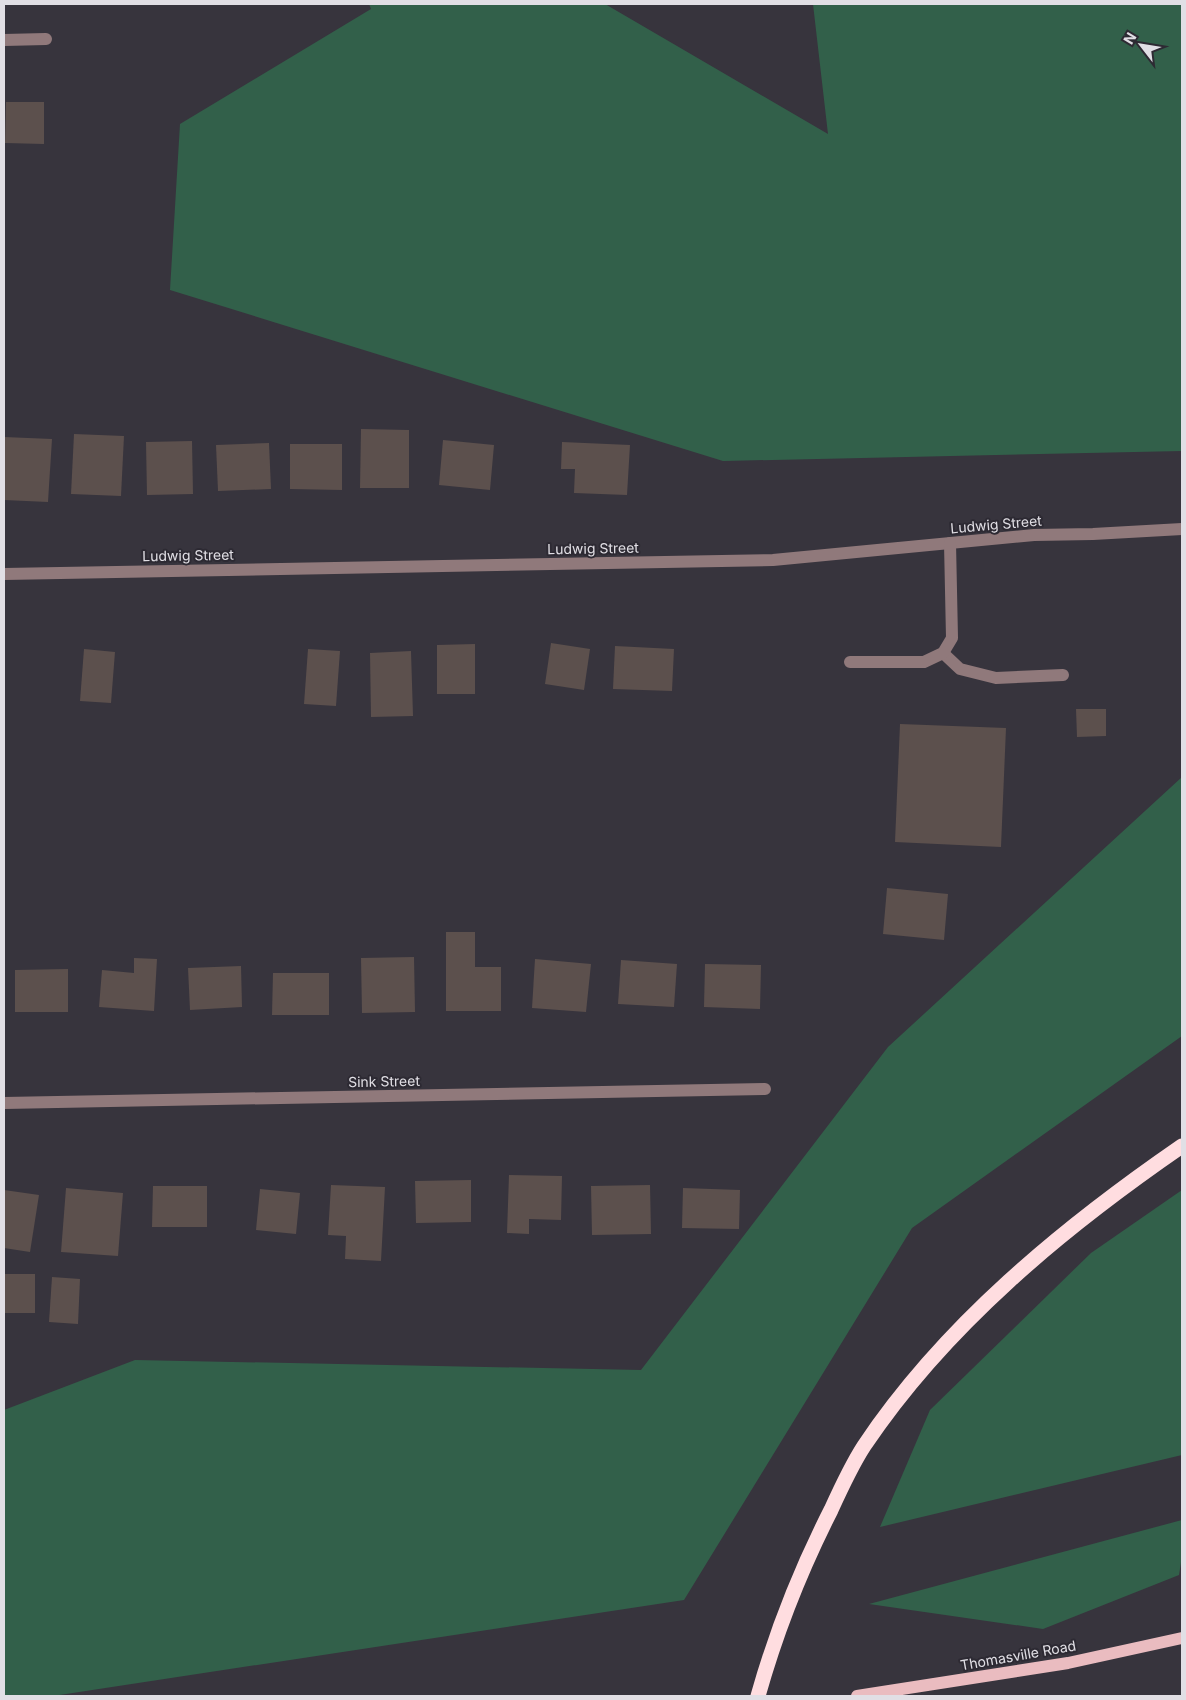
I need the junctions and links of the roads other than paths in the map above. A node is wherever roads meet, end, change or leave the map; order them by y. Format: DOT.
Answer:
graph roads {
  1 [pos="46,39"];
  2 [pos="4,40"];
  3 [pos="1182,529"];
  4 [pos="950,543"];
  5 [pos="4,574"];
  6 [pos="943,653"];
  7 [pos="850,662"];
  8 [pos="1063,675"];
  9 [pos="765,1089"];
  10 [pos="4,1103"];
  11 [pos="1182,1146"];
  12 [pos="1182,1638"];
  13 [pos="758,1696"];
  14 [pos="857,1696"];
  1 -- 2 [label="street"];
  3 -- 4 [label="street, Ludwig Street"];
  4 -- 5 [label="street, Ludwig Street"];
  4 -- 6 [label="street"];
  6 -- 7 [label="street"];
  6 -- 8 [label="street"];
  9 -- 10 [label="street, Sink Street"];
  11 -- 13 [label="highway"];
  12 -- 14 [label="main road, Thomasville Road"];
}
